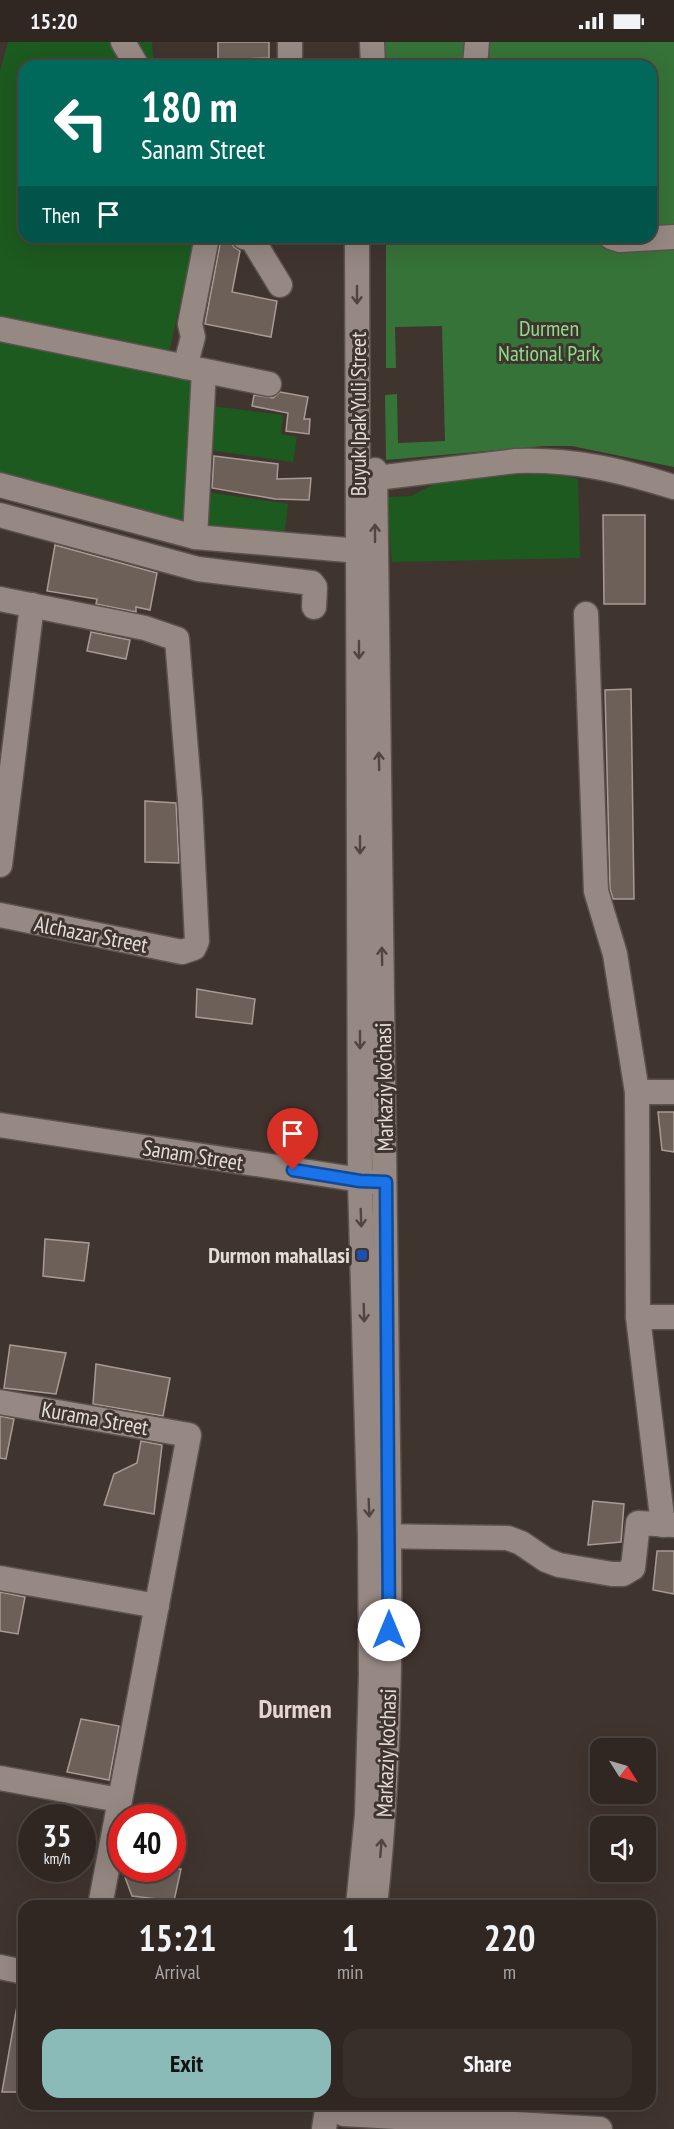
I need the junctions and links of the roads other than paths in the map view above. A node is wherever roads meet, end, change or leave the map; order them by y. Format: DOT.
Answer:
graph roads {
  1 [pos="123,42"];
  2 [pos="290,42"];
  3 [pos="356,42"];
  4 [pos="372,42"];
  5 [pos="477,42"];
  6 [pos="134,60"];
  7 [pos="290,60"];
  8 [pos="356,60"];
  9 [pos="372,60"];
  10 [pos="476,60"];
  11 [pos="674,237"];
  12 [pos="657,238"];
  13 [pos="206,243"];
  14 [pos="254,243"];
  15 [pos="357,243"];
  16 [pos="374,243"];
  17 [pos="280,285"];
  18 [pos="0,329"];
  19 [pos="195,369"];
  20 [pos="269,384"];
  21 [pos="367,480"];
  22 [pos="0,485"];
  23 [pos="674,487"];
  24 [pos="0,515"];
  25 [pos="195,537"];
  26 [pos="358,551"];
  27 [pos="367,592"];
  28 [pos="0,599"];
  29 [pos="32,605"];
  30 [pos="314,607"];
  31 [pos="586,614"];
  32 [pos="0,865"];
  33 [pos="0,915"];
  34 [pos="371,990"];
  35 [pos="637,1092"];
  36 [pos="674,1092"];
  37 [pos="0,1125"];
  38 [pos="360,1181"];
  39 [pos="386,1182"];
  40 [pos="638,1317"];
  41 [pos="674,1317"];
  42 [pos="0,1402"];
  43 [pos="668,1525"];
  44 [pos="379,1537"];
  45 [pos="0,1578"];
  46 [pos="157,1605"];
  47 [pos="0,1778"];
  48 [pos="119,1800"];
  49 [pos="101,1900"];
  50 [pos="359,1900"];
  51 [pos="376,1900"];
  52 [pos="0,1967"];
  53 [pos="18,1971"];
  54 [pos="339,2113"];
  55 [pos="536,2127"];
  56 [pos="324,2129"];
  57 [pos="600,2129"];
  1 -- 6 [label="street"];
  2 -- 7 [label="street"];
  3 -- 8 [label="street"];
  4 -- 9 [label="street"];
  5 -- 10 [label="street"];
  11 -- 12 [label="street"];
  13 -- 19 [label="street"];
  14 -- 17 [label="street"];
  15 -- 21 [label="street, Buyuk Ipak Yuli Street, one-way"];
  16 -- 21 [label="street, Buyuk Ipak Yuli Street"];
  18 -- 19 [label="street"];
  19 -- 20 [label="street"];
  19 -- 25 [label="street"];
  21 -- 23 [label="street"];
  21 -- 26 [label="street, Buyuk Ipak Yuli Street"];
  27 -- 21 [label="street, Buyuk Ipak Yuli Street, one-way"];
  22 -- 25 [label="street"];
  24 -- 30 [label="street"];
  25 -- 26 [label="street"];
  26 -- 27 [label="street, Buyuk Ipak Yuli Street"];
  27 -- 34 [label="street, Markaziy ko'chasi"];
  28 -- 29 [label="street"];
  29 -- 32 [label="street"];
  29 -- 33 [label="street, Alchazar Street"];
  31 -- 35 [label="street"];
  34 -- 38 [label="street, Markaziy ko'chasi, one-way"];
  34 -- 39 [label="street, Markaziy ko'chasi"];
  35 -- 36 [label="street"];
  35 -- 40 [label="street"];
  37 -- 38 [label="street, Sanam Street"];
  38 -- 39 [label="street, Sanam Street"];
  38 -- 44 [label="street, Markaziy ko'chasi, one-way"];
  39 -- 44 [label="street, Markaziy ko'chasi"];
  40 -- 41 [label="street"];
  40 -- 43 [label="street"];
  42 -- 46 [label="street, Kurama Street"];
  43 -- 44 [label="street"];
  44 -- 50 [label="street, Markaziy ko'chasi"];
  51 -- 44 [label="street, Markaziy ko'chasi, one-way"];
  45 -- 46 [label="street"];
  46 -- 48 [label="street"];
  47 -- 48 [label="street"];
  48 -- 49 [label="street"];
  52 -- 53 [label="street"];
  54 -- 55 [label="street"];
  54 -- 56 [label="street"];
  55 -- 57 [label="street"];
}
